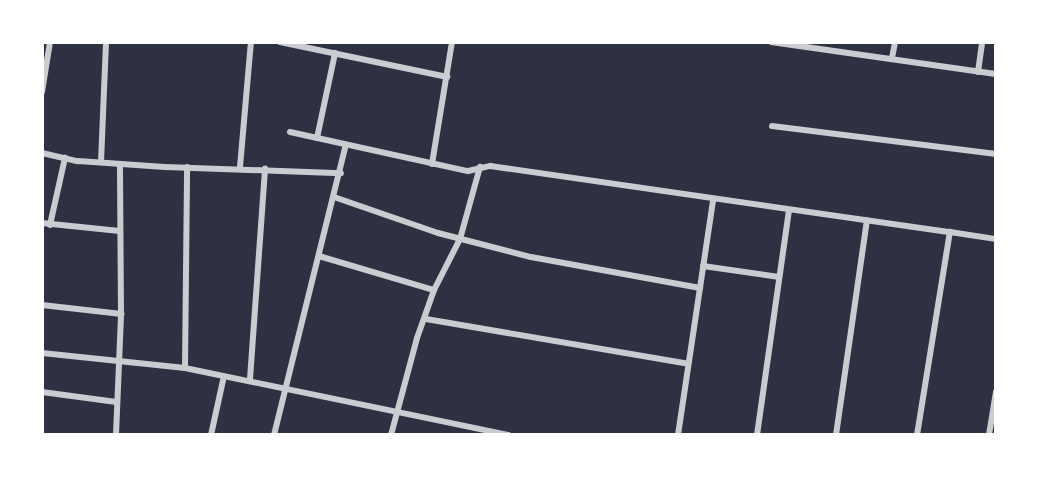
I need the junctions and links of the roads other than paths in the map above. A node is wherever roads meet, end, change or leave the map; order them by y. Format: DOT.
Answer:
graph roads {
  1 [pos="50,42"];
  2 [pos="106,42"];
  3 [pos="251,42"];
  4 [pos="280,42"];
  5 [pos="452,42"];
  6 [pos="771,42"];
  7 [pos="895,42"];
  8 [pos="982,42"];
  9 [pos="812,44"];
  10 [pos="335,53"];
  11 [pos="892,58"];
  12 [pos="978,72"];
  13 [pos="996,74"];
  14 [pos="447,77"];
  15 [pos="42,92"];
  16 [pos="772,126"];
  17 [pos="290,132"];
  18 [pos="317,138"];
  19 [pos="346,144"];
  20 [pos="42,153"];
  21 [pos="996,154"];
  22 [pos="65,158"];
  23 [pos="101,162"];
  24 [pos="120,164"];
  25 [pos="432,164"];
  26 [pos="187,167"];
  27 [pos="240,167"];
  28 [pos="480,167"];
  29 [pos="265,169"];
  30 [pos="341,173"];
  31 [pos="334,197"];
  32 [pos="713,200"];
  33 [pos="789,210"];
  34 [pos="867,220"];
  35 [pos="42,223"];
  36 [pos="50,225"];
  37 [pos="120,231"];
  38 [pos="950,232"];
  39 [pos="460,239"];
  40 [pos="996,239"];
  41 [pos="319,256"];
  42 [pos="703,266"];
  43 [pos="779,277"];
  44 [pos="700,288"];
  45 [pos="434,290"];
  46 [pos="42,305"];
  47 [pos="121,314"];
  48 [pos="426,319"];
  49 [pos="42,353"];
  50 [pos="120,362"];
  51 [pos="688,364"];
  52 [pos="185,368"];
  53 [pos="224,376"];
  54 [pos="250,379"];
  55 [pos="287,386"];
  56 [pos="42,392"];
  57 [pos="996,392"];
  58 [pos="116,402"];
  59 [pos="397,410"];
  60 [pos="116,435"];
  61 [pos="211,435"];
  62 [pos="274,435"];
  63 [pos="391,435"];
  64 [pos="509,435"];
  65 [pos="678,435"];
  66 [pos="757,435"];
  67 [pos="836,435"];
  68 [pos="917,435"];
  69 [pos="990,435"];
  1 -- 15 [label="street"];
  2 -- 23 [label="street"];
  3 -- 27 [label="street"];
  4 -- 10 [label="street"];
  5 -- 14 [label="street"];
  6 -- 9 [label="street"];
  7 -- 11 [label="street"];
  8 -- 12 [label="street"];
  9 -- 11 [label="street"];
  10 -- 14 [label="street"];
  10 -- 18 [label="street"];
  11 -- 12 [label="street"];
  12 -- 13 [label="street"];
  14 -- 25 [label="street"];
  16 -- 21 [label="street"];
  17 -- 18 [label="street"];
  18 -- 19 [label="street"];
  19 -- 25 [label="street"];
  19 -- 30 [label="street"];
  20 -- 22 [label="street"];
  22 -- 23 [label="street"];
  22 -- 36 [label="street"];
  23 -- 24 [label="street"];
  24 -- 26 [label="street"];
  24 -- 37 [label="street"];
  25 -- 28 [label="street"];
  26 -- 27 [label="street"];
  26 -- 52 [label="street"];
  27 -- 29 [label="street"];
  28 -- 32 [label="street"];
  28 -- 39 [label="street"];
  29 -- 30 [label="street"];
  29 -- 54 [label="street"];
  30 -- 31 [label="street"];
  31 -- 39 [label="street"];
  31 -- 41 [label="street"];
  32 -- 33 [label="street"];
  32 -- 42 [label="street"];
  33 -- 34 [label="street"];
  33 -- 43 [label="street"];
  34 -- 38 [label="street"];
  34 -- 67 [label="street"];
  35 -- 36 [label="street"];
  36 -- 37 [label="street"];
  37 -- 47 [label="street"];
  38 -- 40 [label="street"];
  38 -- 68 [label="street"];
  39 -- 44 [label="street"];
  39 -- 45 [label="street"];
  41 -- 45 [label="street"];
  41 -- 55 [label="street"];
  42 -- 43 [label="street"];
  42 -- 44 [label="street"];
  43 -- 66 [label="street"];
  44 -- 51 [label="street"];
  45 -- 48 [label="street"];
  46 -- 47 [label="street"];
  47 -- 50 [label="street"];
  48 -- 51 [label="street"];
  48 -- 59 [label="street"];
  49 -- 50 [label="street"];
  50 -- 52 [label="street"];
  50 -- 58 [label="street"];
  51 -- 65 [label="street"];
  52 -- 53 [label="street"];
  53 -- 54 [label="street"];
  53 -- 61 [label="street"];
  54 -- 55 [label="street"];
  55 -- 59 [label="street"];
  55 -- 62 [label="street"];
  56 -- 58 [label="street"];
  57 -- 69 [label="street"];
  58 -- 60 [label="street"];
  59 -- 63 [label="street"];
  59 -- 64 [label="street"];
}
